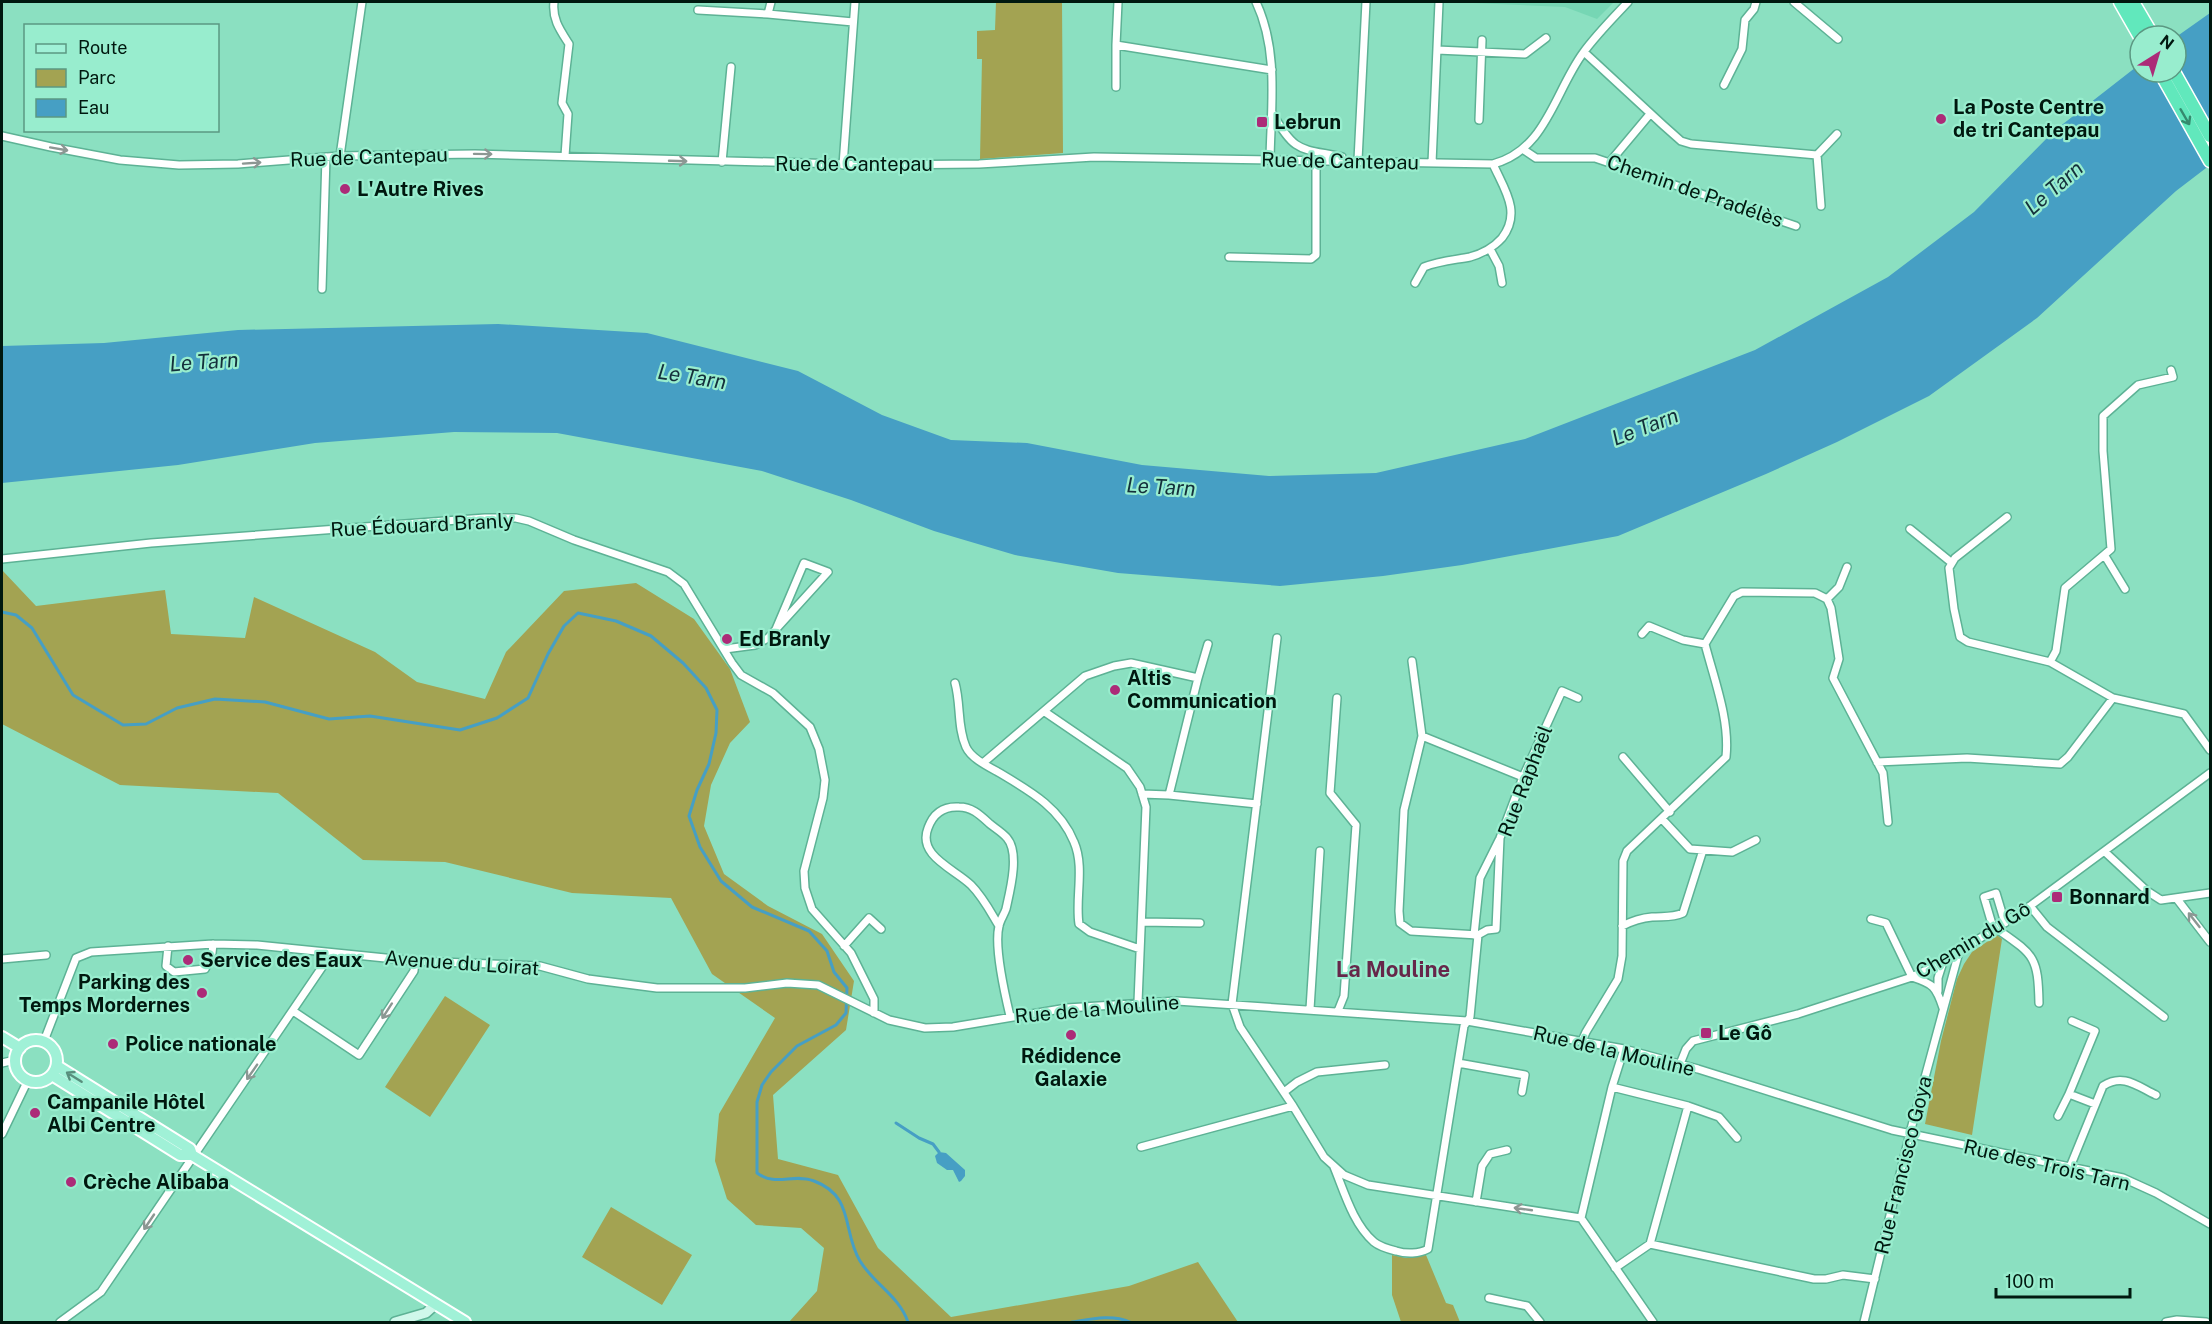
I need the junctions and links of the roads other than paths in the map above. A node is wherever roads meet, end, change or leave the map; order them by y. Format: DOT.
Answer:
graph roads {
  1 [pos="362,2"];
  2 [pos="554,2"];
  3 [pos="771,2"];
  4 [pos="855,2"];
  5 [pos="1118,2"];
  6 [pos="1256,2"];
  7 [pos="1366,2"];
  8 [pos="1439,2"];
  9 [pos="1628,2"];
  10 [pos="1755,2"];
  11 [pos="1794,2"];
  12 [pos="2120,2"];
  13 [pos="2133,2"];
  14 [pos="698,10"];
  15 [pos="768,14"];
  16 [pos="853,22"];
  17 [pos="2133,24"];
  18 [pos="2146,24"];
  19 [pos="1545,38"];
  20 [pos="1838,39"];
  21 [pos="1482,40"];
  22 [pos="1116,45"];
  23 [pos="1437,50"];
  24 [pos="1481,52"];
  25 [pos="1584,52"];
  26 [pos="731,67"];
  27 [pos="1272,70"];
  28 [pos="2167,84"];
  29 [pos="2181,84"];
  30 [pos="1724,85"];
  31 [pos="1116,87"];
  32 [pos="1272,112"];
  33 [pos="1650,114"];
  34 [pos="1479,120"];
  35 [pos="1837,134"];
  36 [pos="2,136"];
  37 [pos="2211,136"];
  38 [pos="1524,150"];
  39 [pos="1817,155"];
  40 [pos="340,156"];
  41 [pos="565,156"];
  42 [pos="326,157"];
  43 [pos="1270,159"];
  44 [pos="1316,160"];
  45 [pos="1358,160"];
  46 [pos="2211,161"];
  47 [pos="722,162"];
  48 [pos="1432,163"];
  49 [pos="1610,163"];
  50 [pos="1493,164"];
  51 [pos="843,165"];
  52 [pos="1821,206"];
  53 [pos="1796,226"];
  54 [pos="1490,249"];
  55 [pos="1229,257"];
  56 [pos="1502,283"];
  57 [pos="1414,284"];
  58 [pos="322,289"];
  59 [pos="2171,370"];
  60 [pos="2007,517"];
  61 [pos="1910,529"];
  62 [pos="2105,556"];
  63 [pos="2,559"];
  64 [pos="1952,563"];
  65 [pos="1847,567"];
  66 [pos="2125,589"];
  67 [pos="1827,599"];
  68 [pos="776,629"];
  69 [pos="1642,634"];
  70 [pos="1277,638"];
  71 [pos="1705,644"];
  72 [pos="1208,645"];
  73 [pos="724,649"];
  74 [pos="1412,661"];
  75 [pos="2050,662"];
  76 [pos="1198,678"];
  77 [pos="955,683"];
  78 [pos="1337,698"];
  79 [pos="1578,698"];
  80 [pos="2113,699"];
  81 [pos="1045,712"];
  82 [pos="1422,736"];
  83 [pos="2211,750"];
  84 [pos="1623,757"];
  85 [pos="1877,762"];
  86 [pos="983,763"];
  87 [pos="2211,773"];
  88 [pos="1523,777"];
  89 [pos="1142,794"];
  90 [pos="1168,795"];
  91 [pos="1257,804"];
  92 [pos="1670,812"];
  93 [pos="1662,819"];
  94 [pos="1887,822"];
  95 [pos="1500,837"];
  96 [pos="1756,840"];
  97 [pos="1320,850"];
  98 [pos="1703,850"];
  99 [pos="2105,852"];
  100 [pos="2211,892"];
  101 [pos="2177,899"];
  102 [pos="2030,906"];
  103 [pos="1871,919"];
  104 [pos="1142,922"];
  105 [pos="1200,923"];
  106 [pos="2005,923"];
  107 [pos="999,926"];
  108 [pos="1622,926"];
  109 [pos="881,929"];
  110 [pos="1996,930"];
  111 [pos="1476,935"];
  112 [pos="2211,942"];
  113 [pos="213,944"];
  114 [pos="168,946"];
  115 [pos="844,946"];
  116 [pos="1140,949"];
  117 [pos="1959,952"];
  118 [pos="331,954"];
  119 [pos="46,955"];
  120 [pos="2,959"];
  121 [pos="415,961"];
  122 [pos="1942,962"];
  123 [pos="1912,977"];
  124 [pos="818,985"];
  125 [pos="1938,991"];
  126 [pos="1138,1002"];
  127 [pos="2039,1003"];
  128 [pos="1232,1004"];
  129 [pos="1943,1008"];
  130 [pos="1310,1010"];
  131 [pos="293,1011"];
  132 [pos="1338,1011"];
  133 [pos="874,1013"];
  134 [pos="1010,1016"];
  135 [pos="2164,1017"];
  136 [pos="1467,1021"];
  137 [pos="2072,1021"];
  138 [pos="2,1036"];
  139 [pos="44,1041"];
  140 [pos="1582,1041"];
  141 [pos="20,1047"];
  142 [pos="1624,1049"];
  143 [pos="15,1060"];
  144 [pos="2,1063"];
  145 [pos="1458,1063"];
  146 [pos="1680,1064"];
  147 [pos="1385,1065"];
  148 [pos="54,1071"];
  149 [pos="28,1080"];
  150 [pos="1612,1087"];
  151 [pos="1284,1092"];
  152 [pos="1522,1092"];
  153 [pos="2068,1094"];
  154 [pos="2156,1095"];
  155 [pos="2095,1104"];
  156 [pos="1293,1106"];
  157 [pos="1688,1106"];
  158 [pos="2058,1116"];
  159 [pos="2,1134"];
  160 [pos="1910,1134"];
  161 [pos="1737,1137"];
  162 [pos="1141,1146"];
  163 [pos="1507,1150"];
  164 [pos="193,1155"];
  165 [pos="1333,1165"];
  166 [pos="2070,1167"];
  167 [pos="1438,1197"];
  168 [pos="1476,1202"];
  169 [pos="1581,1218"];
  170 [pos="2211,1224"];
  171 [pos="1650,1244"];
  172 [pos="1615,1268"];
  173 [pos="1875,1279"];
  174 [pos="1489,1298"];
  175 [pos="436,1305"];
  176 [pos="60,1323"];
  177 [pos="395,1323"];
  178 [pos="465,1323"];
  179 [pos="1540,1323"];
  180 [pos="1653,1323"];
  181 [pos="1864,1323"];
  182 [pos="2166,1323"];
  183 [pos="2206,1323"];
  1 -- 40 [label="street"];
  2 -- 41 [label="street"];
  3 -- 15 [label="street"];
  4 -- 16 [label="street"];
  5 -- 22 [label="street"];
  6 -- 27 [label="street"];
  7 -- 45 [label="street"];
  8 -- 23 [label="street"];
  9 -- 25 [label="street, Rue de Cantepau"];
  10 -- 30 [label="street"];
  11 -- 20 [label="street"];
  12 -- 17 [label="highway"];
  13 -- 18 [label="highway"];
  14 -- 15 [label="street"];
  15 -- 16 [label="street"];
  16 -- 51 [label="street"];
  19 -- 24 [label="street"];
  21 -- 24 [label="street"];
  22 -- 27 [label="street"];
  22 -- 31 [label="street"];
  23 -- 24 [label="street"];
  23 -- 48 [label="street"];
  24 -- 34 [label="street"];
  25 -- 33 [label="street"];
  25 -- 38 [label="street, Rue de Cantepau"];
  26 -- 47 [label="street"];
  27 -- 32 [label="street"];
  28 -- 46 [label="highway, one-way"];
  29 -- 37 [label="highway"];
  32 -- 43 [label="street"];
  32 -- 45 [label="street"];
  33 -- 39 [label="street"];
  33 -- 49 [label="street"];
  35 -- 39 [label="street"];
  36 -- 42 [label="street, Rue de Cantepau, one-way"];
  38 -- 49 [label="street, Chemin de Pradélès"];
  38 -- 50 [label="street, Rue de Cantepau"];
  39 -- 52 [label="street"];
  40 -- 41 [label="street, Rue de Cantepau, one-way"];
  40 -- 42 [label="street, Rue de Cantepau"];
  41 -- 47 [label="street, Rue de Cantepau, one-way"];
  42 -- 58 [label="street"];
  43 -- 44 [label="street, Rue de Cantepau"];
  43 -- 51 [label="street, Rue de Cantepau"];
  44 -- 45 [label="street, Rue de Cantepau"];
  44 -- 55 [label="street"];
  45 -- 48 [label="street, Rue de Cantepau"];
  47 -- 51 [label="street, Rue de Cantepau"];
  48 -- 50 [label="street, Rue de Cantepau"];
  49 -- 53 [label="street, Chemin de Pradélès"];
  50 -- 54 [label="street"];
  54 -- 56 [label="street"];
  54 -- 57 [label="street"];
  59 -- 62 [label="street"];
  60 -- 64 [label="street"];
  61 -- 64 [label="street"];
  62 -- 66 [label="street"];
  62 -- 75 [label="street"];
  63 -- 73 [label="street, Rue Édouard Branly"];
  64 -- 75 [label="street"];
  65 -- 67 [label="street"];
  67 -- 71 [label="street"];
  67 -- 85 [label="street"];
  68 -- 68 [label="street"];
  68 -- 73 [label="street"];
  69 -- 71 [label="street"];
  70 -- 91 [label="street"];
  71 -- 92 [label="street"];
  72 -- 76 [label="street"];
  73 -- 115 [label="street, Rue Édouard Branly"];
  74 -- 82 [label="street"];
  75 -- 80 [label="street"];
  76 -- 81 [label="street"];
  76 -- 90 [label="street"];
  77 -- 86 [label="street"];
  78 -- 132 [label="street"];
  79 -- 88 [label="street, Rue Raphaël"];
  80 -- 83 [label="street"];
  80 -- 85 [label="street"];
  81 -- 86 [label="street"];
  81 -- 89 [label="street"];
  82 -- 88 [label="street"];
  82 -- 111 [label="street"];
  84 -- 92 [label="street"];
  85 -- 94 [label="street"];
  86 -- 116 [label="street"];
  87 -- 99 [label="street, Chemin du Gô"];
  88 -- 95 [label="street, Rue Raphaël"];
  89 -- 90 [label="street"];
  89 -- 104 [label="street"];
  90 -- 91 [label="street"];
  91 -- 128 [label="street"];
  92 -- 93 [label="street"];
  93 -- 98 [label="street"];
  93 -- 108 [label="street"];
  95 -- 111 [label="street"];
  95 -- 111 [label="street, Rue Raphaël"];
  96 -- 98 [label="street"];
  97 -- 130 [label="street"];
  98 -- 108 [label="street"];
  99 -- 101 [label="street"];
  99 -- 102 [label="street, Chemin du Gô"];
  100 -- 101 [label="street"];
  112 -- 101 [label="street, one-way"];
  102 -- 106 [label="street, Chemin du Gô"];
  102 -- 135 [label="street"];
  103 -- 123 [label="street"];
  104 -- 105 [label="street"];
  104 -- 116 [label="street"];
  106 -- 110 [label="street, Chemin du Gô"];
  106 -- 110 [label="street"];
  107 -- 107 [label="street"];
  107 -- 134 [label="street"];
  108 -- 140 [label="street"];
  109 -- 115 [label="street"];
  110 -- 117 [label="street, Chemin du Gô"];
  110 -- 127 [label="street"];
  111 -- 136 [label="street"];
  113 -- 114 [label="street, Avenue du Loirat"];
  113 -- 114 [label="street"];
  113 -- 118 [label="street, Avenue du Loirat"];
  114 -- 139 [label="street, Avenue du Loirat"];
  115 -- 133 [label="street, Rue Édouard Branly"];
  116 -- 126 [label="street"];
  117 -- 122 [label="street, Chemin du Gô"];
  117 -- 129 [label="street, Rue Francisco Goya"];
  118 -- 121 [label="street, Avenue du Loirat"];
  118 -- 131 [label="street"];
  119 -- 120 [label="street"];
  121 -- 124 [label="street, Avenue du Loirat"];
  121 -- 131 [label="street, one-way"];
  122 -- 123 [label="street, Chemin du Gô"];
  122 -- 125 [label="street"];
  123 -- 125 [label="street"];
  123 -- 146 [label="street, Chemin du Gô"];
  124 -- 133 [label="street, Rue de la Mouline"];
  125 -- 129 [label="street"];
  126 -- 128 [label="street, Rue de la Mouline"];
  126 -- 134 [label="street, Rue de la Mouline"];
  128 -- 130 [label="street, Rue de la Mouline"];
  128 -- 151 [label="street"];
  129 -- 160 [label="street, Rue Francisco Goya"];
  130 -- 132 [label="street, Rue de la Mouline"];
  131 -- 164 [label="street, one-way"];
  132 -- 136 [label="street, Rue de la Mouline"];
  133 -- 134 [label="street, Rue de la Mouline"];
  136 -- 140 [label="street, Rue de la Mouline"];
  136 -- 145 [label="street"];
  137 -- 153 [label="street"];
  138 -- 141 [label="main road"];
  139 -- 141 [label="main road"];
  139 -- 148 [label="main road"];
  140 -- 142 [label="street, Rue de la Mouline"];
  141 -- 143 [label="main road"];
  142 -- 146 [label="street, Rue de la Mouline"];
  142 -- 150 [label="street"];
  143 -- 144 [label="street"];
  143 -- 149 [label="main road"];
  145 -- 152 [label="street"];
  145 -- 167 [label="street"];
  146 -- 160 [label="street, Rue de la Mouline"];
  147 -- 151 [label="street"];
  148 -- 149 [label="main road"];
  148 -- 164 [label="main road"];
  149 -- 159 [label="street"];
  150 -- 157 [label="street"];
  150 -- 169 [label="street"];
  151 -- 156 [label="street"];
  153 -- 155 [label="street"];
  153 -- 158 [label="street"];
  154 -- 155 [label="street"];
  155 -- 166 [label="street"];
  156 -- 162 [label="street"];
  156 -- 165 [label="street"];
  157 -- 161 [label="street"];
  157 -- 171 [label="street"];
  160 -- 166 [label="street, Rue des Trois Tarn"];
  160 -- 173 [label="street, Rue Francisco Goya"];
  163 -- 168 [label="street"];
  164 -- 175 [label="main road"];
  164 -- 176 [label="street, one-way"];
  165 -- 167 [label="street"];
  165 -- 167 [label="street"];
  166 -- 170 [label="street, Rue des Trois Tarn"];
  167 -- 168 [label="street"];
  169 -- 168 [label="street, one-way"];
  169 -- 172 [label="street"];
  171 -- 172 [label="street"];
  171 -- 173 [label="street"];
  172 -- 180 [label="street"];
  173 -- 181 [label="street, Rue Francisco Goya"];
  174 -- 179 [label="street"];
  175 -- 177 [label="main road"];
  175 -- 178 [label="main road"];
  182 -- 183 [label="street"];
}
